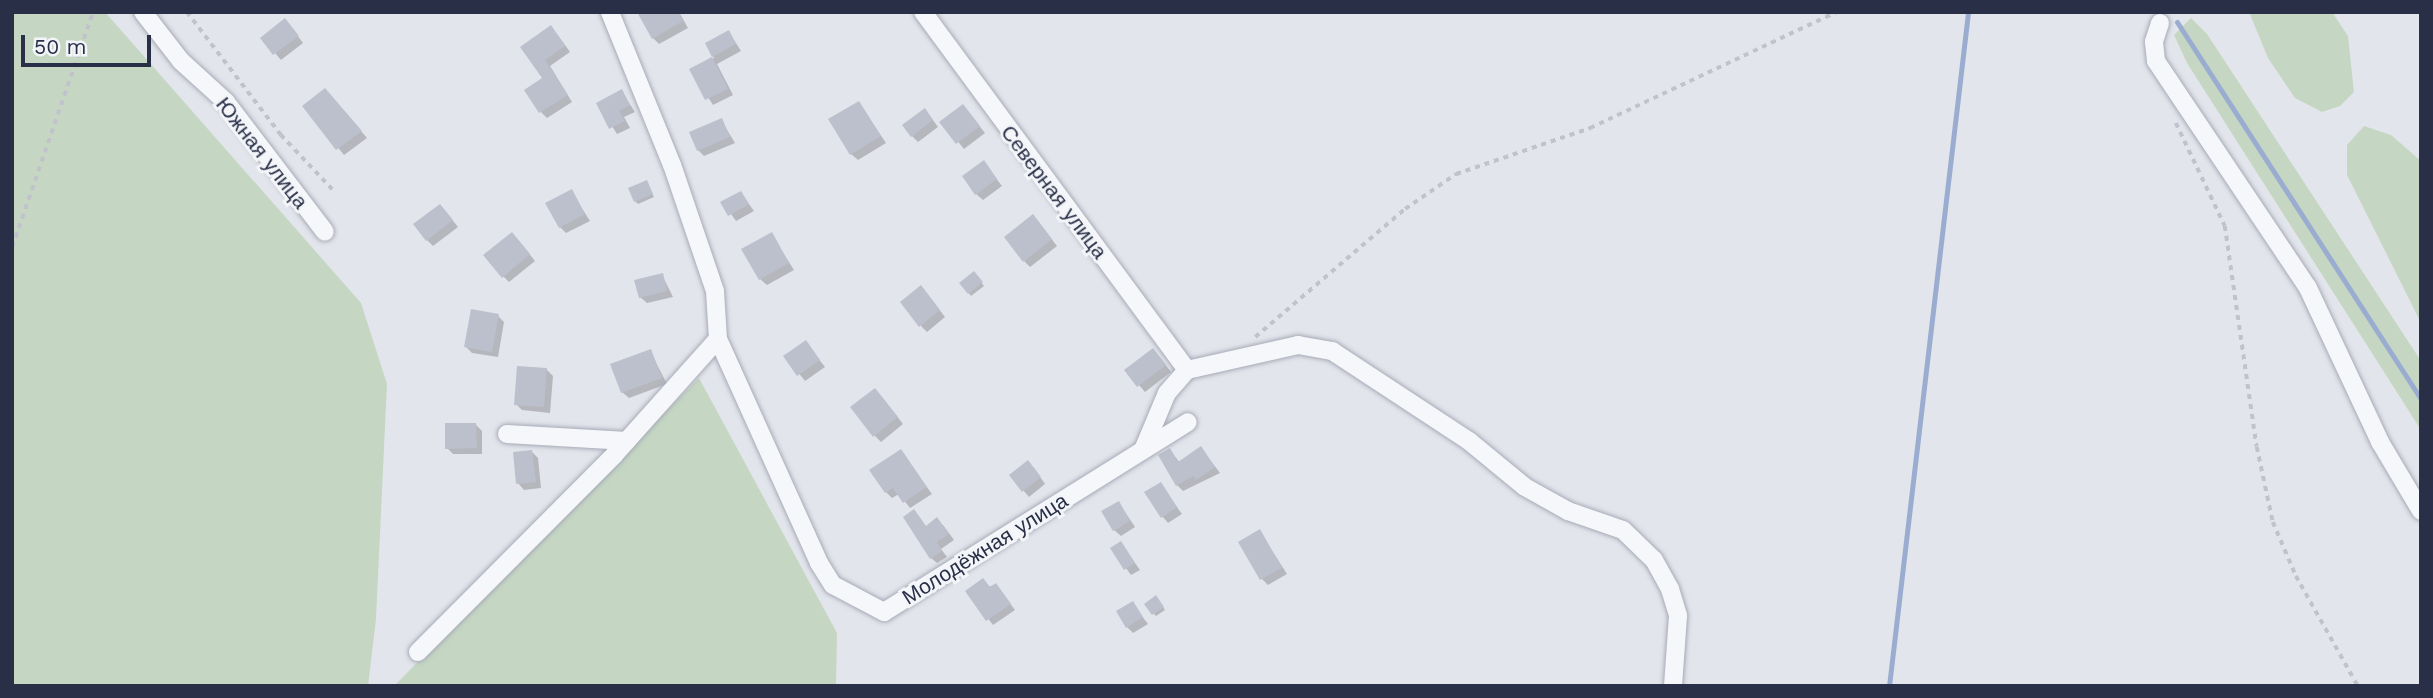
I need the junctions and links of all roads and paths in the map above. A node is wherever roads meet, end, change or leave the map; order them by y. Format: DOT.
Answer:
graph roads {
  1 [pos="93,12"];
  2 [pos="143,12"];
  3 [pos="187,12"];
  4 [pos="610,12"];
  5 [pos="923,12"];
  6 [pos="1836,12"];
  7 [pos="2160,23"];
  8 [pos="2174,113"];
  9 [pos="333,190"];
  10 [pos="325,232"];
  11 [pos="12,247"];
  12 [pos="718,339"];
  13 [pos="1232,357"];
  14 [pos="1186,370"];
  15 [pos="1188,422"];
  16 [pos="507,434"];
  17 [pos="626,441"];
  18 [pos="1143,450"];
  19 [pos="2421,511"];
  20 [pos="418,652"];
  21 [pos="1673,686"];
  22 [pos="2358,686"];
  1 -- 11 [label="path"];
  2 -- 10 [label="street, Южная улица"];
  3 -- 9 [label="path"];
  4 -- 12 [label="street"];
  5 -- 14 [label="street, Северная улица"];
  6 -- 13 [label="path"];
  7 -- 19 [label="street"];
  8 -- 22 [label="path"];
  12 -- 17 [label="street"];
  12 -- 18 [label="street, Молодёжная улица"];
  13 -- 14 [label="street"];
  13 -- 21 [label="street"];
  14 -- 18 [label="street"];
  15 -- 18 [label="street, Молодёжная улица"];
  16 -- 17 [label="street"];
  17 -- 20 [label="street"];
}
